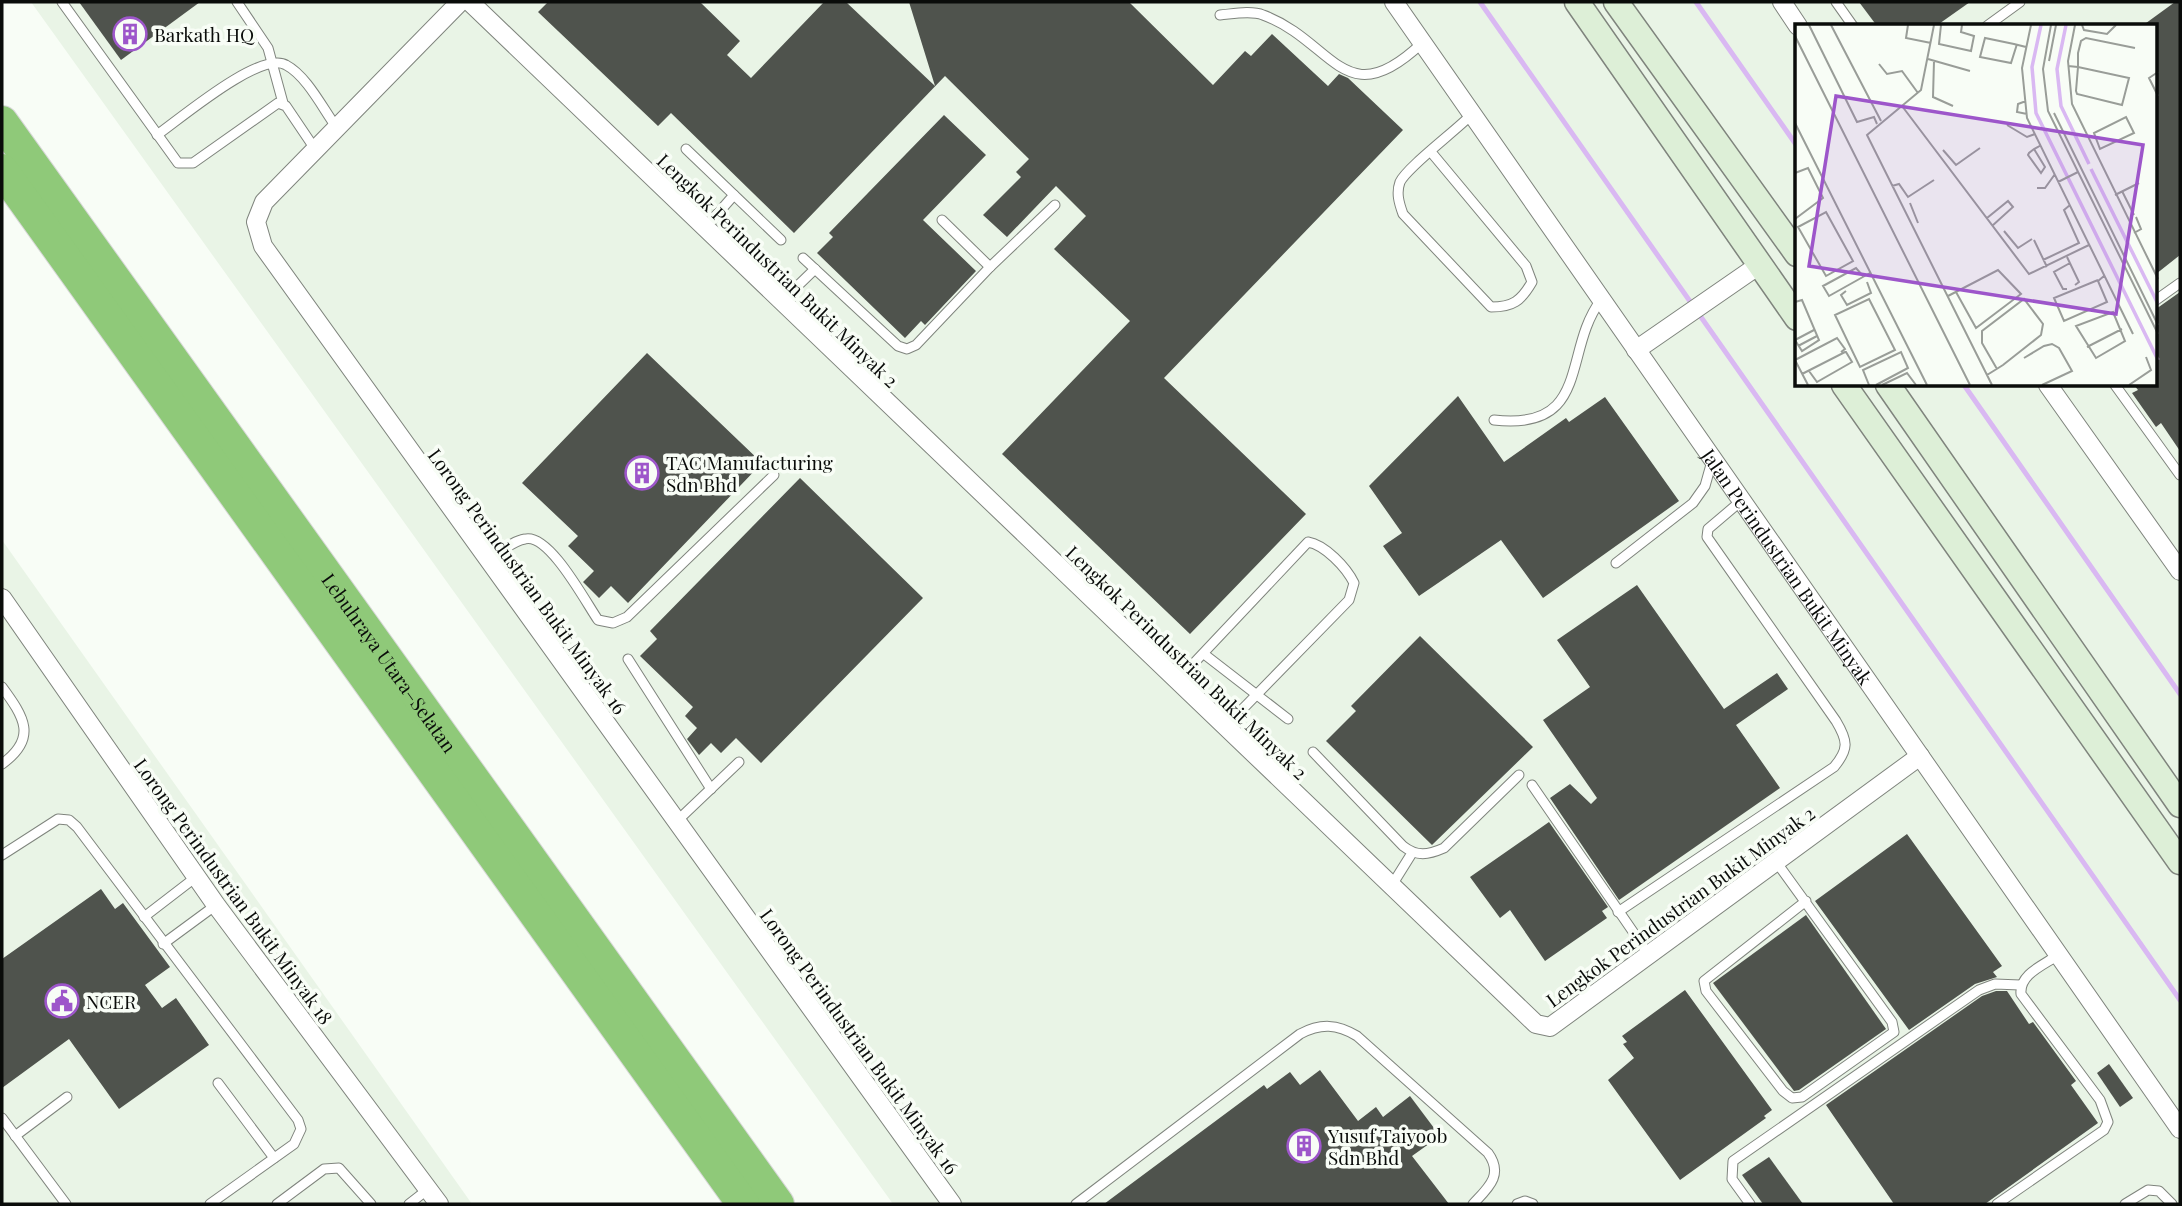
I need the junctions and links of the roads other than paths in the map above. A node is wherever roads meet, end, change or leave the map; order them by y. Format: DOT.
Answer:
graph roads {
  1 [pos="62,2"];
  2 [pos="237,2"];
  3 [pos="460,2"];
  4 [pos="470,2"];
  5 [pos="1394,2"];
  6 [pos="1577,2"];
  7 [pos="1616,2"];
  8 [pos="1782,2"];
  9 [pos="1836,2"];
  10 [pos="2020,2"];
  11 [pos="1220,15"];
  12 [pos="1797,24"];
  13 [pos="1852,24"];
  14 [pos="1990,24"];
  15 [pos="1422,43"];
  16 [pos="272,61"];
  17 [pos="283,103"];
  18 [pos="1472,114"];
  19 [pos="2,122"];
  20 [pos="337,128"];
  21 [pos="157,135"];
  22 [pos="314,149"];
  23 [pos="686,149"];
  24 [pos="1431,152"];
  25 [pos="2,170"];
  26 [pos="734,195"];
  27 [pos="1055,205"];
  28 [pos="942,220"];
  29 [pos="704,229"];
  30 [pos="780,240"];
  31 [pos="1795,247"];
  32 [pos="803,258"];
  33 [pos="990,267"];
  34 [pos="815,269"];
  35 [pos="1752,270"];
  36 [pos="2180,283"];
  37 [pos="2158,299"];
  38 [pos="1601,300"];
  39 [pos="780,303"];
  40 [pos="1795,316"];
  41 [pos="1644,345"];
  42 [pos="1845,387"];
  43 [pos="1889,387"];
  44 [pos="2049,387"];
  45 [pos="2116,387"];
  46 [pos="1494,421"];
  47 [pos="1713,459"];
  48 [pos="774,475"];
  49 [pos="2180,475"];
  50 [pos="1741,500"];
  51 [pos="487,560"];
  52 [pos="1616,563"];
  53 [pos="2180,571"];
  54 [pos="2,598"];
  55 [pos="1204,654"];
  56 [pos="628,659"];
  57 [pos="1177,681"];
  58 [pos="2,687"];
  59 [pos="1256,694"];
  60 [pos="1289,719"];
  61 [pos="1224,728"];
  62 [pos="1313,752"];
  63 [pos="1920,756"];
  64 [pos="739,762"];
  65 [pos="2,764"];
  66 [pos="1519,775"];
  67 [pos="1531,785"];
  68 [pos="710,789"];
  69 [pos="2180,805"];
  70 [pos="676,822"];
  71 [pos="1412,853"];
  72 [pos="2,855"];
  73 [pos="2180,862"];
  74 [pos="1777,863"];
  75 [pos="196,877"];
  76 [pos="1392,885"];
  77 [pos="1806,901"];
  78 [pos="216,905"];
  79 [pos="1618,912"];
  80 [pos="144,917"];
  81 [pos="163,944"];
  82 [pos="2058,955"];
  83 [pos="1650,957"];
  84 [pos="2020,985"];
  85 [pos="218,1083"];
  86 [pos="67,1097"];
  87 [pos="2,1118"];
  88 [pos="2180,1129"];
  89 [pos="15,1136"];
  90 [pos="274,1158"];
  91 [pos="433,1197"];
  92 [pos="66,1204"];
  93 [pos="211,1204"];
  94 [pos="277,1204"];
  95 [pos="371,1204"];
  96 [pos="409,1204"];
  97 [pos="743,1204"];
  98 [pos="778,1204"];
  99 [pos="952,1204"];
  100 [pos="1076,1204"];
  101 [pos="1473,1204"];
  102 [pos="1517,1204"];
  103 [pos="1533,1204"];
  104 [pos="1750,1204"];
  105 [pos="1997,1204"];
  106 [pos="2125,1204"];
  107 [pos="2172,1204"];
  1 -- 21 [label="lane"];
  2 -- 16 [label="lane"];
  3 -- 20 [label="street, Lorong Perindustrian Bukit Minyak 16"];
  4 -- 29 [label="street, Lengkok Perindustrian Bukit Minyak 2"];
  5 -- 15 [label="street, Jalan Perindustrian Bukit Minyak"];
  6 -- 35 [label="main road"];
  7 -- 31 [label="main road"];
  8 -- 12 [label="street"];
  9 -- 13 [label="lane"];
  10 -- 14 [label="lane"];
  11 -- 15 [label="lane"];
  15 -- 18 [label="street, Jalan Perindustrian Bukit Minyak"];
  16 -- 17 [label="lane"];
  16 -- 20 [label="lane"];
  16 -- 21 [label="lane"];
  17 -- 21 [label="lane"];
  17 -- 22 [label="lane"];
  18 -- 24 [label="lane"];
  18 -- 38 [label="street, Jalan Perindustrian Bukit Minyak"];
  19 -- 98 [label="highway, Lebuhraya Utara–Selatan"];
  20 -- 22 [label="street, Lorong Perindustrian Bukit Minyak 16"];
  22 -- 51 [label="street, Lorong Perindustrian Bukit Minyak 16"];
  23 -- 26 [label="lane"];
  24 -- 24 [label="lane"];
  25 -- 97 [label="highway, Lebuhraya Utara–Selatan"];
  26 -- 29 [label="lane"];
  26 -- 30 [label="lane"];
  27 -- 33 [label="lane"];
  28 -- 33 [label="lane"];
  29 -- 39 [label="street, Lengkok Perindustrian Bukit Minyak 2"];
  32 -- 34 [label="lane"];
  33 -- 34 [label="lane"];
  34 -- 39 [label="lane"];
  35 -- 40 [label="main road"];
  35 -- 41 [label="street"];
  36 -- 37 [label="lane"];
  38 -- 41 [label="street, Jalan Perindustrian Bukit Minyak"];
  38 -- 46 [label="lane"];
  39 -- 57 [label="street, Lengkok Perindustrian Bukit Minyak 2"];
  41 -- 47 [label="street, Jalan Perindustrian Bukit Minyak"];
  42 -- 73 [label="main road"];
  43 -- 69 [label="main road"];
  44 -- 53 [label="street"];
  45 -- 49 [label="lane"];
  47 -- 50 [label="street, Jalan Perindustrian Bukit Minyak"];
  47 -- 52 [label="lane"];
  48 -- 51 [label="lane"];
  50 -- 63 [label="street, Jalan Perindustrian Bukit Minyak"];
  50 -- 79 [label="lane"];
  51 -- 70 [label="street, Lorong Perindustrian Bukit Minyak 16"];
  54 -- 75 [label="street, Lorong Perindustrian Bukit Minyak 18"];
  55 -- 57 [label="lane"];
  55 -- 59 [label="lane"];
  55 -- 59 [label="lane"];
  56 -- 68 [label="lane"];
  57 -- 61 [label="street, Lengkok Perindustrian Bukit Minyak 2"];
  58 -- 65 [label="lane"];
  59 -- 60 [label="lane"];
  59 -- 61 [label="lane"];
  61 -- 76 [label="street, Lengkok Perindustrian Bukit Minyak 2"];
  62 -- 71 [label="lane"];
  63 -- 74 [label="street, Lengkok Perindustrian Bukit Minyak 2"];
  63 -- 82 [label="street, Jalan Perindustrian Bukit Minyak"];
  64 -- 68 [label="lane"];
  66 -- 71 [label="lane"];
  67 -- 79 [label="lane"];
  68 -- 70 [label="lane"];
  70 -- 99 [label="street, Lorong Perindustrian Bukit Minyak 16"];
  71 -- 76 [label="lane"];
  72 -- 80 [label="lane"];
  74 -- 77 [label="lane"];
  74 -- 83 [label="street, Lengkok Perindustrian Bukit Minyak 2"];
  75 -- 78 [label="street, Lorong Perindustrian Bukit Minyak 18"];
  75 -- 80 [label="lane"];
  76 -- 83 [label="street, Lengkok Perindustrian Bukit Minyak 2"];
  77 -- 77 [label="lane"];
  78 -- 81 [label="lane"];
  78 -- 91 [label="street, Lorong Perindustrian Bukit Minyak 18"];
  79 -- 83 [label="lane"];
  80 -- 81 [label="lane"];
  81 -- 90 [label="lane"];
  82 -- 84 [label="lane"];
  82 -- 88 [label="street, Jalan Perindustrian Bukit Minyak"];
  84 -- 104 [label="lane"];
  84 -- 105 [label="lane"];
  85 -- 90 [label="lane"];
  86 -- 89 [label="lane"];
  87 -- 89 [label="lane"];
  89 -- 92 [label="lane"];
  90 -- 93 [label="lane"];
  91 -- 96 [label="lane"];
  94 -- 95 [label="lane"];
  100 -- 101 [label="lane"];
  102 -- 103 [label="lane"];
  106 -- 107 [label="lane"];
}
